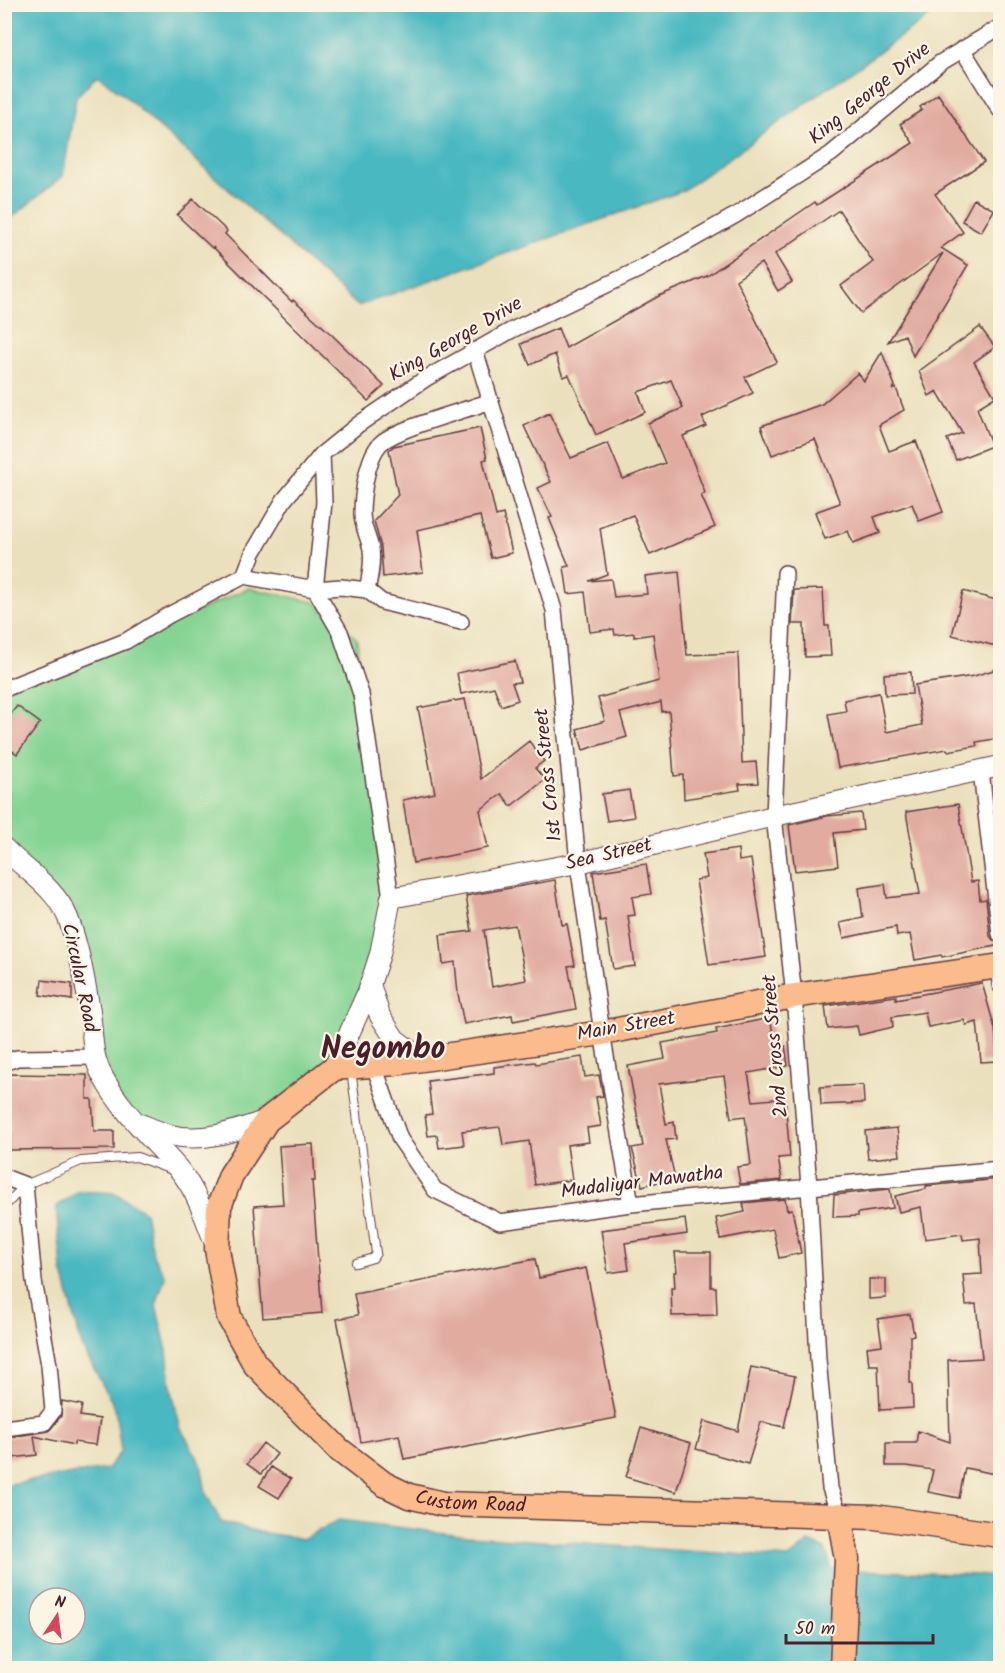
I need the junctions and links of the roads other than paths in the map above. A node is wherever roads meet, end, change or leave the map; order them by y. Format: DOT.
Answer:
graph roads {
  1 [pos="1000,27"];
  2 [pos="962,49"];
  3 [pos="1000,110"];
  4 [pos="475,350"];
  5 [pos="491,401"];
  6 [pos="322,454"];
  7 [pos="785,573"];
  8 [pos="244,576"];
  9 [pos="315,589"];
  10 [pos="367,590"];
  11 [pos="461,622"];
  12 [pos="4,689"];
  13 [pos="1000,766"];
  14 [pos="981,771"];
  15 [pos="774,816"];
  16 [pos="4,848"];
  17 [pos="578,863"];
  18 [pos="12,865"];
  19 [pos="391,898"];
  20 [pos="1000,934"];
  21 [pos="1000,973"];
  22 [pos="370,984"];
  23 [pos="794,996"];
  24 [pos="602,1033"];
  25 [pos="94,1058"];
  26 [pos="422,1059"];
  27 [pos="4,1063"];
  28 [pos="353,1067"];
  29 [pos="267,1119"];
  30 [pos="133,1121"];
  31 [pos="1000,1169"];
  32 [pos="181,1173"];
  33 [pos="4,1177"];
  34 [pos="25,1185"];
  35 [pos="809,1186"];
  36 [pos="631,1204"];
  37 [pos="4,1207"];
  38 [pos="217,1249"];
  39 [pos="356,1263"];
  40 [pos="4,1428"];
  41 [pos="839,1515"];
  42 [pos="1000,1535"];
  43 [pos="842,1668"];
  1 -- 2 [label="street, King George Drive"];
  2 -- 3 [label="street"];
  2 -- 4 [label="street, King George Drive"];
  4 -- 5 [label="street, 1st Cross Street"];
  4 -- 6 [label="street, King George Drive"];
  5 -- 10 [label="street"];
  5 -- 17 [label="street, 1st Cross Street"];
  6 -- 8 [label="street, King George Drive"];
  6 -- 9 [label="street"];
  7 -- 15 [label="street, 2nd Cross Street"];
  8 -- 9 [label="street"];
  8 -- 12 [label="street"];
  9 -- 10 [label="street"];
  9 -- 19 [label="street"];
  10 -- 11 [label="street"];
  13 -- 14 [label="street, Sea Street"];
  14 -- 15 [label="street, Sea Street"];
  14 -- 20 [label="street"];
  15 -- 17 [label="street, Sea Street"];
  15 -- 23 [label="street, 2nd Cross Street"];
  16 -- 18 [label="street, Circular Road"];
  17 -- 19 [label="street, Sea Street"];
  17 -- 24 [label="street, 1st Cross Street"];
  18 -- 25 [label="street, Circular Road"];
  19 -- 22 [label="street"];
  21 -- 23 [label="main road, Main Street"];
  22 -- 26 [label="street"];
  22 -- 28 [label="street"];
  23 -- 24 [label="main road, Main Street"];
  23 -- 35 [label="street, 2nd Cross Street"];
  24 -- 26 [label="main road, Main Street"];
  24 -- 36 [label="street, 1st Cross Street"];
  25 -- 27 [label="street"];
  25 -- 30 [label="street, Circular Road"];
  26 -- 28 [label="main road, Main Street"];
  28 -- 29 [label="main road, Main Street"];
  28 -- 36 [label="street, Mudaliyar Mawatha"];
  28 -- 39 [label="lane"];
  29 -- 30 [label="street"];
  29 -- 38 [label="main road, Custom Road"];
  30 -- 32 [label="street, Circular Road"];
  31 -- 35 [label="street, Mudaliyar Mawatha"];
  32 -- 34 [label="lane"];
  32 -- 38 [label="street, Circular Road"];
  33 -- 34 [label="street"];
  34 -- 37 [label="lane"];
  34 -- 40 [label="street"];
  35 -- 36 [label="street, Mudaliyar Mawatha"];
  35 -- 41 [label="street, 2nd Cross Street"];
  38 -- 41 [label="main road, Custom Road"];
  41 -- 42 [label="main road, Custom Road"];
  41 -- 43 [label="main road"];
}
